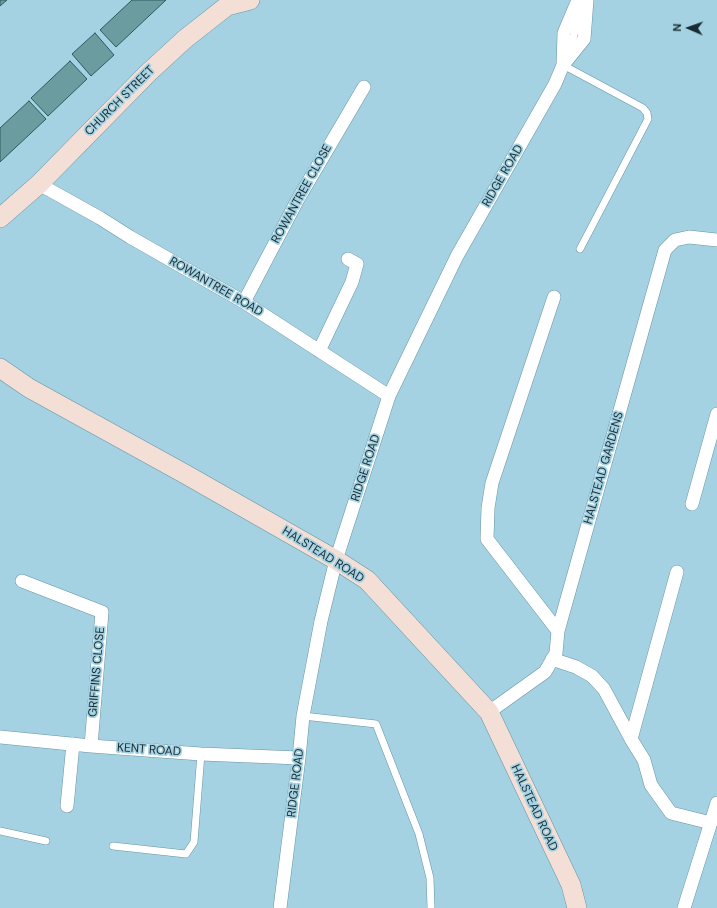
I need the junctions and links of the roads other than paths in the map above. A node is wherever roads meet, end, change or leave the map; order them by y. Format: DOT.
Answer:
graph roads {
  1 [pos="250,0"];
  2 [pos="578,0"];
  3 [pos="583,0"];
  4 [pos="587,0"];
  5 [pos="225,3"];
  6 [pos="563,66"];
  7 [pos="364,87"];
  8 [pos="39,184"];
  9 [pos="0,218"];
  10 [pos="717,240"];
  11 [pos="580,249"];
  12 [pos="348,259"];
  13 [pos="554,297"];
  14 [pos="244,302"];
  15 [pos="319,351"];
  16 [pos="0,368"];
  17 [pos="389,396"];
  18 [pos="717,414"];
  19 [pos="692,504"];
  20 [pos="336,560"];
  21 [pos="677,572"];
  22 [pos="22,581"];
  23 [pos="558,631"];
  24 [pos="552,659"];
  25 [pos="489,712"];
  26 [pos="303,716"];
  27 [pos="0,737"];
  28 [pos="631,739"];
  29 [pos="73,744"];
  30 [pos="90,746"];
  31 [pos="201,754"];
  32 [pos="299,758"];
  33 [pos="717,803"];
  34 [pos="67,806"];
  35 [pos="711,823"];
  36 [pos="0,830"];
  37 [pos="46,841"];
  38 [pos="113,846"];
  39 [pos="280,908"];
  40 [pos="430,908"];
  41 [pos="577,908"];
  42 [pos="684,908"];
  1 -- 5 [label="street, CHURCH STREET"];
  2 -- 6 [label="street, RIDGE ROAD"];
  3 -- 6 [label="lane"];
  4 -- 6 [label="street, RIDGE ROAD"];
  5 -- 8 [label="street, CHURCH STREET"];
  6 -- 11 [label="lane"];
  6 -- 17 [label="street, RIDGE ROAD"];
  7 -- 14 [label="street, ROWANTREE CLOSE"];
  8 -- 9 [label="street, CHURCH STREET"];
  8 -- 14 [label="street, ROWANTREE ROAD"];
  10 -- 23 [label="street, HALSTEAD GARDENS"];
  12 -- 15 [label="street"];
  13 -- 23 [label="street"];
  14 -- 15 [label="street, ROWANTREE ROAD"];
  15 -- 17 [label="street, ROWANTREE ROAD"];
  16 -- 20 [label="street, HALSTEAD ROAD"];
  17 -- 20 [label="street, RIDGE ROAD"];
  18 -- 19 [label="street"];
  20 -- 25 [label="street, HALSTEAD ROAD"];
  20 -- 26 [label="street, RIDGE ROAD"];
  21 -- 28 [label="street"];
  22 -- 30 [label="street, GRIFFINS CLOSE"];
  23 -- 24 [label="street, HALSTEAD GARDENS"];
  24 -- 25 [label="street, HALSTEAD GARDENS"];
  24 -- 28 [label="street"];
  25 -- 41 [label="street, HALSTEAD ROAD"];
  26 -- 32 [label="street, RIDGE ROAD"];
  26 -- 40 [label="lane"];
  27 -- 29 [label="street, KENT ROAD"];
  28 -- 35 [label="street"];
  29 -- 30 [label="street, KENT ROAD"];
  29 -- 34 [label="street"];
  30 -- 31 [label="street, KENT ROAD"];
  31 -- 32 [label="street, KENT ROAD"];
  31 -- 38 [label="lane"];
  32 -- 39 [label="street, RIDGE ROAD"];
  33 -- 35 [label="street"];
  35 -- 42 [label="street"];
  36 -- 37 [label="lane"];
}
